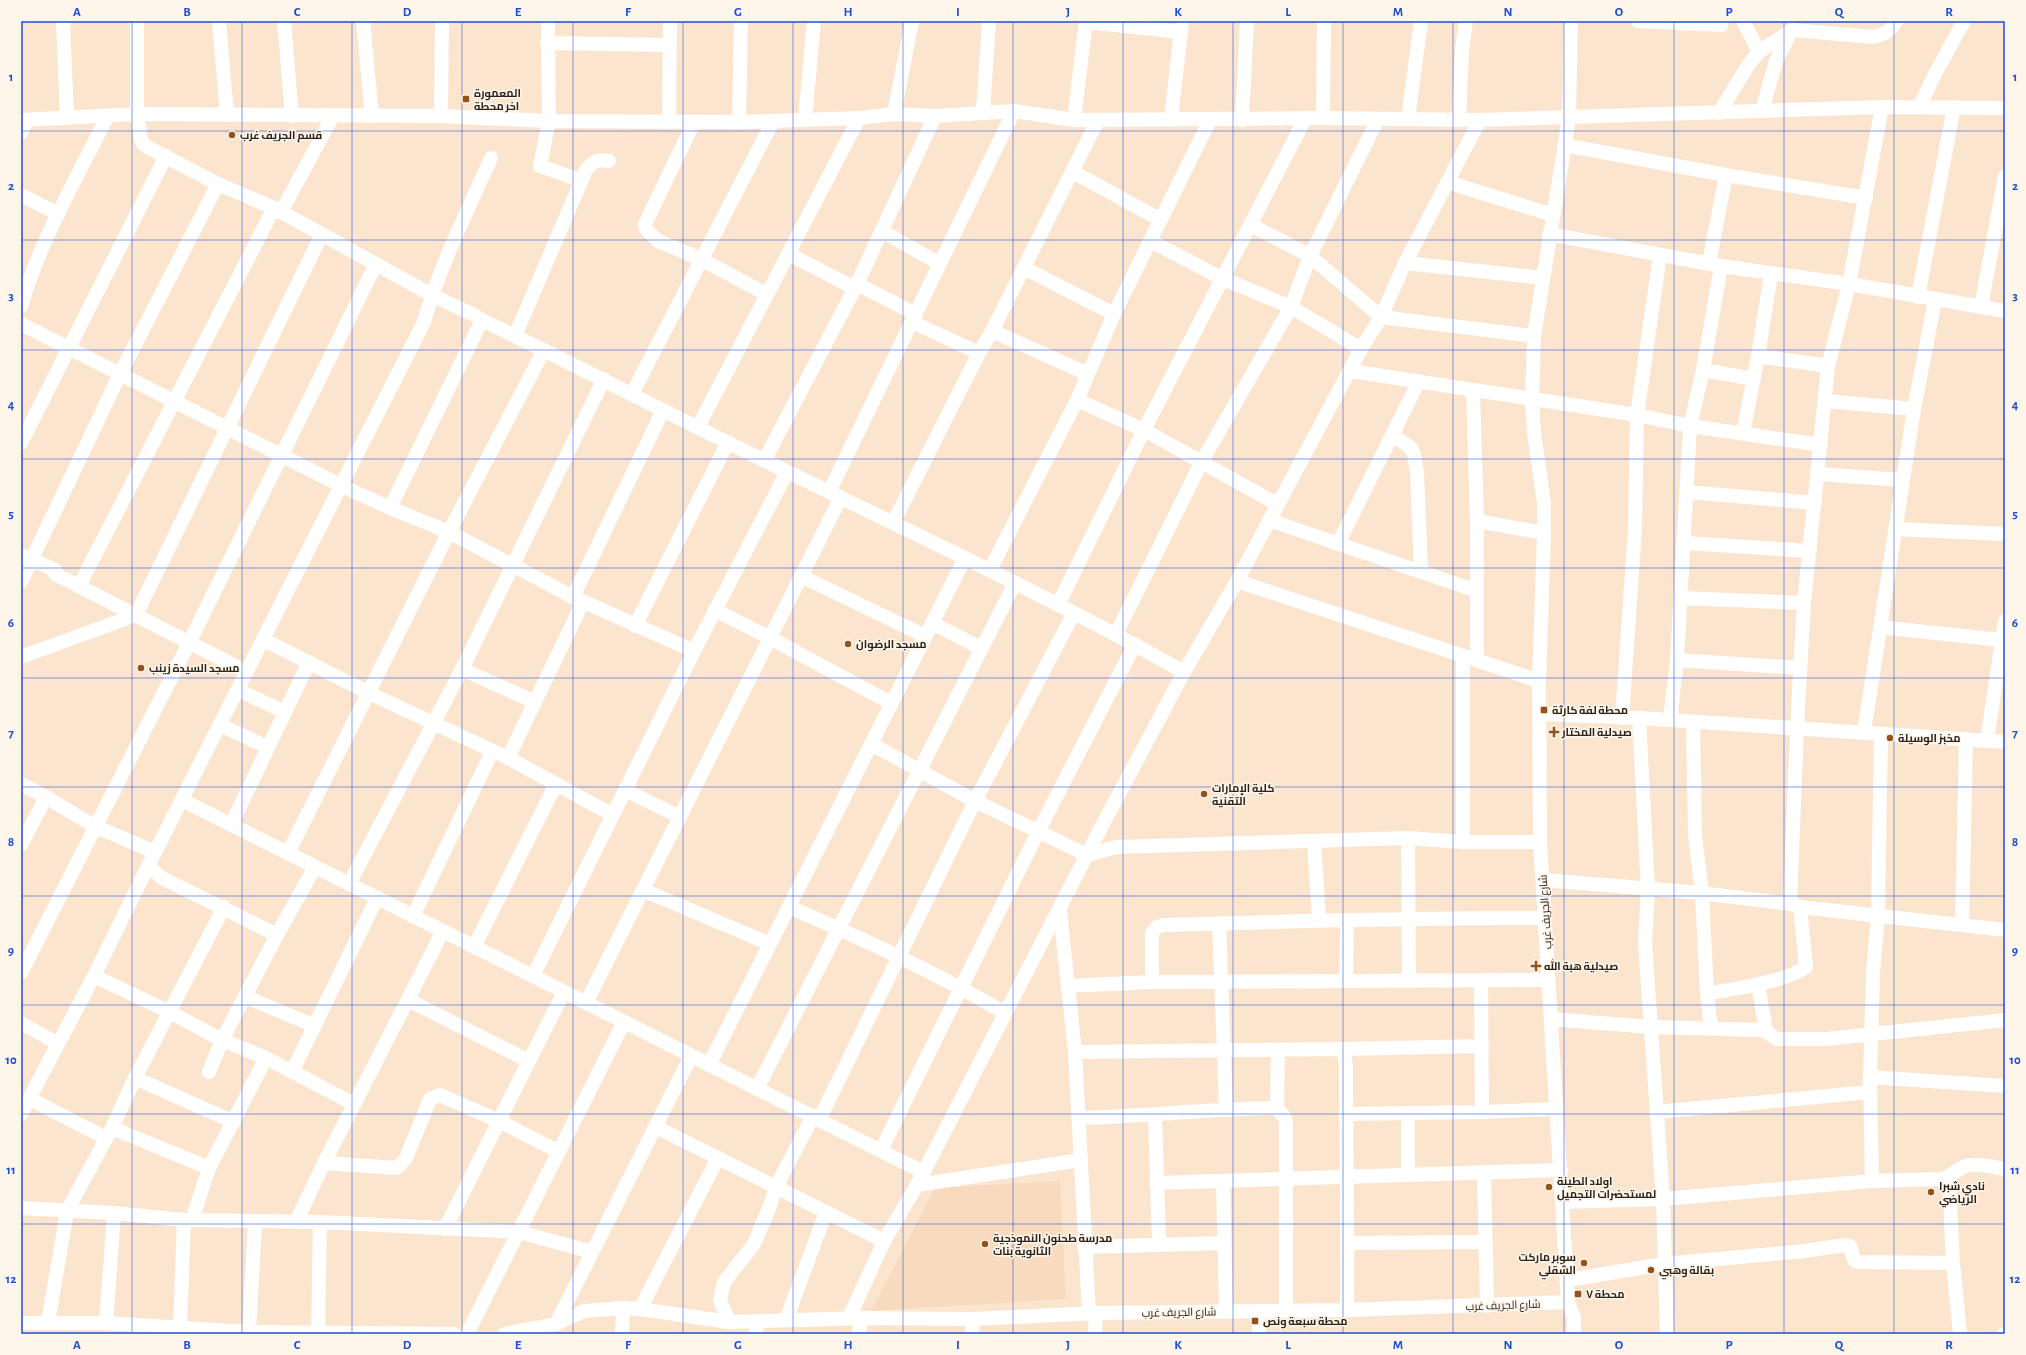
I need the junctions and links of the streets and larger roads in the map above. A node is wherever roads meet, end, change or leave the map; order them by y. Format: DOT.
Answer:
graph roads {
  1 [pos="63,21"];
  2 [pos="137,21"];
  3 [pos="219,21"];
  4 [pos="284,21"];
  5 [pos="363,21"];
  6 [pos="442,21"];
  7 [pos="548,21"];
  8 [pos="670,21"];
  9 [pos="741,21"];
  10 [pos="814,21"];
  11 [pos="912,21"];
  12 [pos="989,21"];
  13 [pos="1247,21"];
  14 [pos="1324,21"];
  15 [pos="1421,21"];
  16 [pos="1466,21"];
  17 [pos="1571,21"];
  18 [pos="1638,21"];
  19 [pos="1896,21"];
  20 [pos="1964,21"];
  21 [pos="1086,22"];
  22 [pos="1721,23"];
  23 [pos="1744,23"];
  24 [pos="1794,24"];
  25 [pos="1181,27"];
  26 [pos="548,42"];
  27 [pos="670,45"];
  28 [pos="1759,52"];
  29 [pos="1882,106"];
  30 [pos="1919,107"];
  31 [pos="1954,107"];
  32 [pos="2005,108"];
  33 [pos="1014,111"];
  34 [pos="1762,111"];
  35 [pos="983,112"];
  36 [pos="1719,113"];
  37 [pos="137,114"];
  38 [pos="894,114"];
  39 [pos="227,115"];
  40 [pos="292,116"];
  41 [pos="333,116"];
  42 [pos="372,116"];
  43 [pos="441,116"];
  44 [pos="935,116"];
  45 [pos="108,117"];
  46 [pos="66,118"];
  47 [pos="859,118"];
  48 [pos="1323,118"];
  49 [pos="1569,118"];
  50 [pos="24,120"];
  51 [pos="805,120"];
  52 [pos="1074,120"];
  53 [pos="1098,120"];
  54 [pos="1171,120"];
  55 [pos="1210,120"];
  56 [pos="1242,120"];
  57 [pos="1305,120"];
  58 [pos="1378,120"];
  59 [pos="1408,120"];
  60 [pos="1459,120"];
  61 [pos="1480,120"];
  62 [pos="549,121"];
  63 [pos="773,121"];
  64 [pos="669,122"];
  65 [pos="694,122"];
  66 [pos="739,122"];
  67 [pos="21,133"];
  68 [pos="1564,145"];
  69 [pos="166,156"];
  70 [pos="491,158"];
  71 [pos="608,161"];
  72 [pos="1073,172"];
  73 [pos="1726,175"];
  74 [pos="2005,176"];
  75 [pos="582,180"];
  76 [pos="1447,182"];
  77 [pos="218,184"];
  78 [pos="21,195"];
  79 [pos="1866,198"];
  80 [pos="277,210"];
  81 [pos="58,214"];
  82 [pos="1553,215"];
  83 [pos="1161,220"];
  84 [pos="1251,225"];
  85 [pos="882,232"];
  86 [pos="322,234"];
  87 [pos="1549,234"];
  88 [pos="1151,240"];
  89 [pos="789,254"];
  90 [pos="1660,254"];
  91 [pos="1310,256"];
  92 [pos="701,259"];
  93 [pos="1406,263"];
  94 [pos="376,264"];
  95 [pos="940,264"];
  96 [pos="1715,264"];
  97 [pos="1024,268"];
  98 [pos="1771,274"];
  99 [pos="1222,278"];
  100 [pos="1543,278"];
  101 [pos="1849,284"];
  102 [pos="24,285"];
  103 [pos="855,286"];
  104 [pos="766,294"];
  105 [pos="432,295"];
  106 [pos="1918,297"];
  107 [pos="1934,300"];
  108 [pos="21,306"];
  109 [pos="1291,307"];
  110 [pos="1982,307"];
  111 [pos="2005,311"];
  112 [pos="1114,314"];
  113 [pos="1381,317"];
  114 [pos="914,318"];
  115 [pos="482,320"];
  116 [pos="21,324"];
  117 [pos="992,331"];
  118 [pos="515,336"];
  119 [pos="1534,336"];
  120 [pos="69,349"];
  121 [pos="1361,349"];
  122 [pos="544,350"];
  123 [pos="979,353"];
  124 [pos="1758,356"];
  125 [pos="1828,366"];
  126 [pos="1703,370"];
  127 [pos="1350,371"];
  128 [pos="120,374"];
  129 [pos="1088,374"];
  130 [pos="1754,379"];
  131 [pos="604,380"];
  132 [pos="1418,382"];
  133 [pos="1473,390"];
  134 [pos="632,394"];
  135 [pos="1077,400"];
  136 [pos="1532,400"];
  137 [pos="1825,401"];
  138 [pos="175,402"];
  139 [pos="1914,409"];
  140 [pos="662,410"];
  141 [pos="1637,415"];
  142 [pos="1690,426"];
  143 [pos="698,427"];
  144 [pos="228,428"];
  145 [pos="1144,430"];
  146 [pos="1743,433"];
  147 [pos="1392,434"];
  148 [pos="728,442"];
  149 [pos="21,443"];
  150 [pos="1821,445"];
  151 [pos="281,455"];
  152 [pos="764,461"];
  153 [pos="1202,461"];
  154 [pos="787,472"];
  155 [pos="1818,474"];
  156 [pos="1903,480"];
  157 [pos="342,486"];
  158 [pos="1687,492"];
  159 [pos="835,494"];
  160 [pos="1815,503"];
  161 [pos="1277,504"];
  162 [pos="390,508"];
  163 [pos="1269,520"];
  164 [pos="1477,521"];
  165 [pos="893,523"];
  166 [pos="1895,529"];
  167 [pos="449,532"];
  168 [pos="1544,533"];
  169 [pos="2005,534"];
  170 [pos="1684,543"];
  171 [pos="1338,544"];
  172 [pos="1810,551"];
  173 [pos="26,558"];
  174 [pos="965,558"];
  175 [pos="512,565"];
  176 [pos="990,570"];
  177 [pos="1421,572"];
  178 [pos="801,576"];
  179 [pos="1237,581"];
  180 [pos="21,582"];
  181 [pos="1015,583"];
  182 [pos="79,586"];
  183 [pos="1477,591"];
  184 [pos="1680,598"];
  185 [pos="578,599"];
  186 [pos="1804,603"];
  187 [pos="1058,605"];
  188 [pos="715,610"];
  189 [pos="1074,613"];
  190 [pos="136,615"];
  191 [pos="2005,621"];
  192 [pos="932,623"];
  193 [pos="635,626"];
  194 [pos="1880,627"];
  195 [pos="1116,634"];
  196 [pos="926,636"];
  197 [pos="770,638"];
  198 [pos="264,640"];
  199 [pos="2001,640"];
  200 [pos="189,643"];
  201 [pos="1135,644"];
  202 [pos="981,648"];
  203 [pos="694,651"];
  204 [pos="1463,656"];
  205 [pos="21,657"];
  206 [pos="1477,660"];
  207 [pos="1677,660"];
  208 [pos="309,662"];
  209 [pos="1800,668"];
  210 [pos="462,669"];
  211 [pos="248,672"];
  212 [pos="1184,672"];
  213 [pos="1539,681"];
  214 [pos="238,690"];
  215 [pos="369,693"];
  216 [pos="535,702"];
  217 [pos="892,703"];
  218 [pos="284,712"];
  219 [pos="1540,714"];
  220 [pos="1622,718"];
  221 [pos="1639,718"];
  222 [pos="1670,720"];
  223 [pos="1693,722"];
  224 [pos="435,723"];
  225 [pos="220,725"];
  226 [pos="1797,728"];
  227 [pos="1864,732"];
  228 [pos="1881,734"];
  229 [pos="1966,739"];
  230 [pos="1986,740"];
  231 [pos="2005,742"];
  232 [pos="871,744"];
  233 [pos="267,747"];
  234 [pos="492,752"];
  235 [pos="508,758"];
  236 [pos="919,769"];
  237 [pos="21,784"];
  238 [pos="556,784"];
  239 [pos="625,790"];
  240 [pos="46,797"];
  241 [pos="182,800"];
  242 [pos="975,801"];
  243 [pos="613,815"];
  244 [pos="680,817"];
  245 [pos="231,825"];
  246 [pos="94,826"];
  247 [pos="1038,832"];
  248 [pos="1408,838"];
  249 [pos="1314,841"];
  250 [pos="1463,842"];
  251 [pos="1540,842"];
  252 [pos="21,845"];
  253 [pos="155,852"];
  254 [pos="288,853"];
  255 [pos="1087,855"];
  256 [pos="148,866"];
  257 [pos="315,867"];
  258 [pos="1543,880"];
  259 [pos="349,884"];
  260 [pos="1648,888"];
  261 [pos="643,890"];
  262 [pos="1702,893"];
  263 [pos="377,898"];
  264 [pos="1795,906"];
  265 [pos="224,907"];
  266 [pos="788,907"];
  267 [pos="1060,911"];
  268 [pos="1878,914"];
  269 [pos="413,916"];
  270 [pos="1408,918"];
  271 [pos="1545,918"];
  272 [pos="1319,920"];
  273 [pos="1346,921"];
  274 [pos="1219,923"];
  275 [pos="1962,925"];
  276 [pos="837,928"];
  277 [pos="2005,930"];
  278 [pos="443,931"];
  279 [pos="277,936"];
  280 [pos="770,944"];
  281 [pos="474,947"];
  282 [pos="900,956"];
  283 [pos="21,973"];
  284 [pos="94,976"];
  285 [pos="533,976"];
  286 [pos="1409,979"];
  287 [pos="1549,980"];
  288 [pos="1346,981"];
  289 [pos="1481,981"];
  290 [pos="1152,982"];
  291 [pos="1221,982"];
  292 [pos="1758,984"];
  293 [pos="1068,986"];
  294 [pos="962,988"];
  295 [pos="564,992"];
  296 [pos="1707,994"];
  297 [pos="246,996"];
  298 [pos="408,1000"];
  299 [pos="586,1003"];
  300 [pos="170,1012"];
  301 [pos="1005,1013"];
  302 [pos="1550,1019"];
  303 [pos="2005,1020"];
  304 [pos="624,1022"];
  305 [pos="21,1023"];
  306 [pos="315,1026"];
  307 [pos="1650,1027"];
  308 [pos="1711,1028"];
  309 [pos="1766,1031"];
  310 [pos="1871,1034"];
  311 [pos="222,1040"];
  312 [pos="57,1043"];
  313 [pos="1482,1046"];
  314 [pos="1224,1049"];
  315 [pos="1278,1050"];
  316 [pos="1344,1050"];
  317 [pos="1075,1052"];
  318 [pos="692,1056"];
  319 [pos="266,1058"];
  320 [pos="529,1061"];
  321 [pos="709,1064"];
  322 [pos="208,1072"];
  323 [pos="292,1072"];
  324 [pos="1870,1077"];
  325 [pos="135,1078"];
  326 [pos="2005,1086"];
  327 [pos="757,1089"];
  328 [pos="1870,1092"];
  329 [pos="354,1104"];
  330 [pos="24,1108"];
  331 [pos="1277,1108"];
  332 [pos="1226,1109"];
  333 [pos="1557,1109"];
  334 [pos="1482,1112"];
  335 [pos="1656,1112"];
  336 [pos="1408,1113"];
  337 [pos="1345,1114"];
  338 [pos="1155,1115"];
  339 [pos="816,1118"];
  340 [pos="1078,1118"];
  341 [pos="499,1121"];
  342 [pos="234,1122"];
  343 [pos="656,1127"];
  344 [pos="109,1133"];
  345 [pos="881,1150"];
  346 [pos="559,1152"];
  347 [pos="718,1158"];
  348 [pos="1081,1160"];
  349 [pos="324,1163"];
  350 [pos="210,1168"];
  351 [pos="2005,1168"];
  352 [pos="1561,1170"];
  353 [pos="923,1172"];
  354 [pos="1484,1172"];
  355 [pos="1408,1175"];
  356 [pos="1346,1176"];
  357 [pos="1285,1178"];
  358 [pos="1949,1178"];
  359 [pos="1872,1181"];
  360 [pos="1223,1182"];
  361 [pos="1156,1183"];
  362 [pos="917,1185"];
  363 [pos="776,1187"];
  364 [pos="1664,1199"];
  365 [pos="1563,1202"];
  366 [pos="21,1208"];
  367 [pos="67,1211"];
  368 [pos="826,1212"];
  369 [pos="114,1213"];
  370 [pos="188,1220"];
  371 [pos="255,1222"];
  372 [pos="296,1222"];
  373 [pos="320,1222"];
  374 [pos="445,1229"];
  375 [pos="518,1232"];
  376 [pos="884,1241"];
  377 [pos="1224,1242"];
  378 [pos="1486,1242"];
  379 [pos="1348,1244"];
  380 [pos="1084,1246"];
  381 [pos="1159,1246"];
  382 [pos="592,1252"];
  383 [pos="1953,1263"];
  384 [pos="1664,1264"];
  385 [pos="1568,1280"];
  386 [pos="1568,1302"];
  387 [pos="1487,1306"];
  388 [pos="623,1308"];
  389 [pos="640,1309"];
  390 [pos="1348,1310"];
  391 [pos="1226,1311"];
  392 [pos="1286,1311"];
  393 [pos="1259,1312"];
  394 [pos="1092,1313"];
  395 [pos="855,1318"];
  396 [pos="973,1319"];
  397 [pos="786,1320"];
  398 [pos="48,1322"];
  399 [pos="729,1322"];
  400 [pos="21,1323"];
  401 [pos="106,1324"];
  402 [pos="556,1324"];
  403 [pos="180,1328"];
  404 [pos="757,1328"];
  405 [pos="249,1332"];
  406 [pos="318,1332"];
  407 [pos="344,1333"];
  408 [pos="454,1334"];
  409 [pos="467,1334"];
  410 [pos="504,1334"];
  411 [pos="622,1334"];
  412 [pos="859,1334"];
  413 [pos="972,1334"];
  414 [pos="1096,1334"];
  415 [pos="1259,1334"];
  416 [pos="1574,1334"];
  417 [pos="1667,1334"];
  418 [pos="1960,1334"];
  1 -- 46 [label="street"];
  2 -- 37 [label="street"];
  3 -- 39 [label="street"];
  4 -- 40 [label="street"];
  5 -- 42 [label="street"];
  6 -- 43 [label="street"];
  7 -- 26 [label="street"];
  8 -- 27 [label="street"];
  9 -- 66 [label="street"];
  10 -- 51 [label="street"];
  11 -- 38 [label="street"];
  12 -- 35 [label="street"];
  13 -- 56 [label="street"];
  14 -- 48 [label="street"];
  15 -- 59 [label="street"];
  16 -- 60 [label="street"];
  17 -- 49 [label="street, شارع الجريف غرب"];
  18 -- 22 [label="street"];
  19 -- 24 [label="street"];
  20 -- 30 [label="street"];
  21 -- 25 [label="street"];
  21 -- 52 [label="street"];
  22 -- 23 [label="street"];
  23 -- 28 [label="street"];
  24 -- 28 [label="street"];
  24 -- 34 [label="street"];
  25 -- 54 [label="street"];
  26 -- 27 [label="street"];
  26 -- 62 [label="street"];
  27 -- 64 [label="street"];
  28 -- 36 [label="street"];
  29 -- 30 [label="street"];
  29 -- 34 [label="street"];
  29 -- 79 [label="street"];
  30 -- 31 [label="street"];
  31 -- 32 [label="street"];
  31 -- 106 [label="street"];
  33 -- 35 [label="street"];
  33 -- 52 [label="street"];
  33 -- 95 [label="street"];
  34 -- 36 [label="street"];
  35 -- 44 [label="street"];
  36 -- 49 [label="street"];
  37 -- 39 [label="street"];
  37 -- 45 [label="street"];
  37 -- 69 [label="street"];
  38 -- 44 [label="street"];
  38 -- 47 [label="street"];
  39 -- 40 [label="street"];
  40 -- 41 [label="street"];
  41 -- 42 [label="street"];
  41 -- 80 [label="street"];
  42 -- 43 [label="street"];
  43 -- 62 [label="street"];
  44 -- 85 [label="street"];
  45 -- 46 [label="street"];
  45 -- 81 [label="street"];
  46 -- 50 [label="street"];
  47 -- 51 [label="street"];
  47 -- 89 [label="street"];
  48 -- 57 [label="street"];
  48 -- 58 [label="street"];
  49 -- 61 [label="street"];
  49 -- 68 [label="street, شارع الجريف غرب"];
  50 -- 67 [label="street"];
  51 -- 63 [label="street"];
  52 -- 53 [label="street"];
  53 -- 54 [label="street"];
  53 -- 72 [label="street"];
  54 -- 55 [label="street"];
  55 -- 56 [label="street"];
  55 -- 83 [label="street"];
  56 -- 57 [label="street"];
  57 -- 84 [label="street"];
  58 -- 59 [label="street"];
  58 -- 91 [label="street"];
  59 -- 60 [label="street"];
  60 -- 61 [label="street"];
  61 -- 76 [label="street"];
  62 -- 64 [label="street"];
  62 -- 75 [label="street"];
  63 -- 66 [label="street"];
  63 -- 92 [label="street"];
  64 -- 65 [label="street"];
  65 -- 66 [label="street"];
  65 -- 92 [label="street"];
  68 -- 73 [label="street"];
  68 -- 82 [label="street, شارع الجريف غرب"];
  69 -- 77 [label="street"];
  69 -- 120 [label="street"];
  70 -- 105 [label="street"];
  71 -- 75 [label="street"];
  72 -- 83 [label="street"];
  72 -- 97 [label="street"];
  73 -- 79 [label="street"];
  73 -- 96 [label="street"];
  74 -- 110 [label="street"];
  75 -- 118 [label="street"];
  76 -- 82 [label="street"];
  76 -- 93 [label="street"];
  77 -- 80 [label="street"];
  77 -- 128 [label="street"];
  78 -- 81 [label="street"];
  79 -- 101 [label="street"];
  80 -- 86 [label="street"];
  80 -- 138 [label="street"];
  81 -- 102 [label="street"];
  82 -- 87 [label="street, شارع الجريف غرب"];
  83 -- 88 [label="street"];
  84 -- 91 [label="street"];
  84 -- 99 [label="street"];
  85 -- 95 [label="street"];
  85 -- 103 [label="street"];
  86 -- 94 [label="street"];
  86 -- 144 [label="street"];
  87 -- 90 [label="street"];
  87 -- 100 [label="street, شارع الجريف غرب"];
  88 -- 99 [label="street"];
  88 -- 112 [label="street"];
  89 -- 103 [label="street"];
  89 -- 104 [label="street"];
  90 -- 96 [label="street"];
  90 -- 141 [label="street"];
  91 -- 109 [label="street"];
  91 -- 113 [label="street"];
  92 -- 104 [label="street"];
  92 -- 134 [label="street"];
  93 -- 100 [label="street"];
  93 -- 113 [label="street"];
  94 -- 105 [label="street"];
  94 -- 151 [label="street"];
  95 -- 114 [label="street"];
  96 -- 98 [label="street"];
  96 -- 126 [label="street"];
  97 -- 112 [label="street"];
  97 -- 117 [label="street"];
  98 -- 101 [label="street"];
  98 -- 124 [label="street"];
  99 -- 109 [label="street"];
  99 -- 145 [label="street"];
  100 -- 119 [label="street, شارع الجريف غرب"];
  101 -- 106 [label="street"];
  101 -- 125 [label="street"];
  102 -- 108 [label="street"];
  103 -- 114 [label="street"];
  103 -- 152 [label="street"];
  104 -- 143 [label="street"];
  105 -- 115 [label="street"];
  105 -- 157 [label="street"];
  106 -- 107 [label="street"];
  107 -- 110 [label="street"];
  107 -- 139 [label="street"];
  109 -- 121 [label="street"];
  109 -- 153 [label="street"];
  110 -- 111 [label="street"];
  112 -- 129 [label="street"];
  113 -- 119 [label="street"];
  113 -- 121 [label="street"];
  114 -- 123 [label="street"];
  114 -- 159 [label="street"];
  115 -- 118 [label="street"];
  115 -- 162 [label="street"];
  116 -- 120 [label="street"];
  117 -- 123 [label="street"];
  117 -- 129 [label="street"];
  118 -- 122 [label="street"];
  119 -- 136 [label="street, شارع الجريف غرب"];
  120 -- 128 [label="street"];
  120 -- 149 [label="street"];
  121 -- 127 [label="street"];
  122 -- 131 [label="street"];
  122 -- 167 [label="street"];
  123 -- 165 [label="street"];
  124 -- 125 [label="street"];
  124 -- 130 [label="street"];
  125 -- 137 [label="street"];
  126 -- 130 [label="street"];
  126 -- 142 [label="street"];
  127 -- 132 [label="street"];
  127 -- 161 [label="street"];
  128 -- 138 [label="street"];
  128 -- 173 [label="street"];
  129 -- 135 [label="street"];
  130 -- 146 [label="street"];
  131 -- 134 [label="street"];
  131 -- 175 [label="street"];
  132 -- 133 [label="street"];
  132 -- 147 [label="street"];
  133 -- 136 [label="street"];
  133 -- 164 [label="street"];
  134 -- 140 [label="street"];
  135 -- 145 [label="street"];
  135 -- 176 [label="street"];
  136 -- 141 [label="street"];
  136 -- 168 [label="street, شارع الجريف غرب"];
  137 -- 139 [label="street"];
  137 -- 150 [label="street"];
  138 -- 144 [label="street"];
  138 -- 182 [label="street"];
  139 -- 156 [label="street"];
  140 -- 143 [label="street"];
  140 -- 185 [label="street"];
  141 -- 142 [label="street"];
  141 -- 220 [label="street"];
  142 -- 146 [label="street"];
  142 -- 158 [label="street"];
  143 -- 148 [label="street"];
  144 -- 151 [label="street"];
  144 -- 190 [label="street"];
  145 -- 153 [label="street"];
  145 -- 187 [label="street"];
  146 -- 150 [label="street"];
  147 -- 171 [label="street"];
  147 -- 177 [label="street"];
  148 -- 152 [label="street"];
  148 -- 193 [label="street"];
  150 -- 155 [label="street"];
  151 -- 157 [label="street"];
  151 -- 200 [label="street"];
  152 -- 154 [label="street"];
  153 -- 161 [label="street"];
  153 -- 195 [label="street"];
  154 -- 159 [label="street"];
  154 -- 188 [label="street"];
  155 -- 156 [label="street"];
  155 -- 160 [label="street"];
  156 -- 166 [label="street"];
  157 -- 162 [label="street"];
  157 -- 198 [label="street"];
  158 -- 160 [label="street"];
  158 -- 170 [label="street"];
  159 -- 165 [label="street"];
  159 -- 178 [label="street"];
  160 -- 172 [label="street"];
  161 -- 163 [label="street"];
  162 -- 167 [label="street"];
  163 -- 171 [label="street"];
  163 -- 179 [label="street"];
  164 -- 168 [label="street"];
  164 -- 183 [label="street"];
  165 -- 174 [label="street"];
  166 -- 169 [label="street"];
  166 -- 194 [label="street"];
  167 -- 175 [label="street"];
  167 -- 215 [label="street"];
  168 -- 213 [label="street, شارع الجريف غرب"];
  170 -- 172 [label="street"];
  170 -- 184 [label="street"];
  171 -- 177 [label="street"];
  172 -- 186 [label="street"];
  173 -- 180 [label="street"];
  173 -- 182 [label="street"];
  174 -- 176 [label="street"];
  174 -- 192 [label="street"];
  175 -- 185 [label="street"];
  175 -- 210 [label="street"];
  176 -- 181 [label="street"];
  177 -- 183 [label="street"];
  178 -- 196 [label="street"];
  178 -- 197 [label="street"];
  179 -- 204 [label="street"];
  179 -- 212 [label="street"];
  181 -- 187 [label="street"];
  181 -- 202 [label="street"];
  182 -- 190 [label="street"];
  183 -- 206 [label="street"];
  184 -- 186 [label="street"];
  184 -- 207 [label="street"];
  185 -- 193 [label="street"];
  185 -- 216 [label="street"];
  186 -- 209 [label="street"];
  187 -- 189 [label="street"];
  188 -- 197 [label="street"];
  188 -- 203 [label="street"];
  189 -- 195 [label="street"];
  189 -- 242 [label="street"];
  190 -- 200 [label="street"];
  190 -- 205 [label="street"];
  191 -- 199 [label="street"];
  192 -- 196 [label="street"];
  192 -- 202 [label="street"];
  193 -- 203 [label="street"];
  194 -- 199 [label="street"];
  194 -- 227 [label="street"];
  195 -- 201 [label="street"];
  196 -- 217 [label="street"];
  197 -- 217 [label="street"];
  197 -- 244 [label="street"];
  198 -- 208 [label="street"];
  198 -- 211 [label="street"];
  199 -- 230 [label="street"];
  200 -- 211 [label="street"];
  200 -- 246 [label="street"];
  201 -- 212 [label="street"];
  201 -- 247 [label="street"];
  202 -- 236 [label="street"];
  203 -- 239 [label="street"];
  204 -- 206 [label="street"];
  204 -- 250 [label="street"];
  206 -- 213 [label="street"];
  207 -- 209 [label="street"];
  207 -- 222 [label="street"];
  208 -- 215 [label="street"];
  208 -- 218 [label="street"];
  209 -- 226 [label="street"];
  210 -- 216 [label="street"];
  210 -- 224 [label="street"];
  211 -- 214 [label="street"];
  212 -- 255 [label="street"];
  213 -- 219 [label="street, شارع الجريف غرب"];
  214 -- 218 [label="street"];
  214 -- 225 [label="street"];
  215 -- 224 [label="street"];
  215 -- 254 [label="street"];
  216 -- 235 [label="street"];
  217 -- 232 [label="street"];
  218 -- 233 [label="street"];
  219 -- 220 [label="street"];
  219 -- 251 [label="street, شارع الجريف غرب"];
  220 -- 221 [label="street"];
  221 -- 222 [label="street"];
  221 -- 260 [label="street"];
  222 -- 223 [label="street"];
  223 -- 226 [label="street"];
  223 -- 262 [label="street"];
  224 -- 234 [label="street"];
  224 -- 259 [label="street"];
  225 -- 233 [label="street"];
  225 -- 241 [label="street"];
  226 -- 227 [label="street"];
  226 -- 264 [label="street"];
  227 -- 228 [label="street"];
  228 -- 229 [label="street"];
  228 -- 268 [label="street"];
  229 -- 230 [label="street"];
  229 -- 275 [label="street"];
  230 -- 231 [label="street"];
  232 -- 236 [label="street"];
  232 -- 266 [label="street"];
  233 -- 245 [label="street"];
  234 -- 235 [label="street"];
  234 -- 269 [label="street"];
  235 -- 238 [label="street"];
  236 -- 242 [label="street"];
  236 -- 276 [label="street"];
  237 -- 240 [label="street"];
  238 -- 243 [label="street"];
  238 -- 281 [label="street"];
  239 -- 243 [label="street"];
  239 -- 244 [label="street"];
  240 -- 246 [label="street"];
  240 -- 252 [label="street"];
  241 -- 245 [label="street"];
  241 -- 253 [label="street"];
  242 -- 247 [label="street"];
  242 -- 282 [label="street"];
  243 -- 285 [label="street"];
  244 -- 261 [label="street"];
  245 -- 254 [label="street"];
  246 -- 253 [label="street"];
  246 -- 283 [label="street"];
  247 -- 255 [label="street"];
  247 -- 294 [label="street"];
  248 -- 249 [label="street"];
  248 -- 250 [label="street"];
  248 -- 270 [label="street"];
  249 -- 255 [label="street"];
  249 -- 272 [label="street"];
  250 -- 251 [label="street"];
  251 -- 258 [label="street, شارع الجريف غرب"];
  253 -- 256 [label="street"];
  254 -- 257 [label="street"];
  255 -- 267 [label="street"];
  256 -- 265 [label="street"];
  256 -- 284 [label="street"];
  257 -- 259 [label="street"];
  257 -- 279 [label="street"];
  258 -- 260 [label="street"];
  258 -- 271 [label="street, شارع الجريف غرب"];
  259 -- 263 [label="street"];
  260 -- 262 [label="street"];
  260 -- 307 [label="street"];
  261 -- 280 [label="street"];
  261 -- 299 [label="street"];
  262 -- 264 [label="street"];
  262 -- 296 [label="street"];
  263 -- 269 [label="street"];
  263 -- 306 [label="street"];
  264 -- 268 [label="street"];
  264 -- 292 [label="street"];
  265 -- 279 [label="street"];
  265 -- 300 [label="street"];
  266 -- 276 [label="street"];
  266 -- 280 [label="street"];
  267 -- 293 [label="street"];
  267 -- 301 [label="street"];
  268 -- 275 [label="street"];
  268 -- 310 [label="street"];
  269 -- 278 [label="street"];
  270 -- 271 [label="street"];
  270 -- 273 [label="street"];
  270 -- 286 [label="street"];
  271 -- 287 [label="street, شارع الجريف غرب"];
  272 -- 273 [label="street"];
  272 -- 274 [label="street"];
  273 -- 288 [label="street"];
  274 -- 290 [label="street"];
  274 -- 291 [label="street"];
  275 -- 277 [label="street"];
  276 -- 282 [label="street"];
  276 -- 327 [label="street"];
  278 -- 281 [label="street"];
  278 -- 298 [label="street"];
  279 -- 297 [label="street"];
  280 -- 321 [label="street"];
  281 -- 285 [label="street"];
  282 -- 294 [label="street"];
  282 -- 339 [label="street"];
  284 -- 300 [label="street"];
  284 -- 312 [label="street"];
  285 -- 295 [label="street"];
  286 -- 288 [label="street"];
  286 -- 289 [label="street"];
  287 -- 289 [label="street"];
  287 -- 302 [label="street, شارع الجريف غرب"];
  288 -- 291 [label="street"];
  289 -- 313 [label="street"];
  290 -- 291 [label="street"];
  290 -- 293 [label="street"];
  291 -- 314 [label="street"];
  292 -- 296 [label="street"];
  292 -- 309 [label="street"];
  293 -- 317 [label="street"];
  294 -- 301 [label="street"];
  294 -- 345 [label="street"];
  295 -- 299 [label="street"];
  295 -- 320 [label="street"];
  296 -- 308 [label="street"];
  297 -- 306 [label="street"];
  297 -- 311 [label="street"];
  298 -- 320 [label="street"];
  298 -- 329 [label="street"];
  299 -- 304 [label="street"];
  300 -- 311 [label="street"];
  300 -- 325 [label="street"];
  301 -- 353 [label="street"];
  302 -- 307 [label="street"];
  302 -- 333 [label="street, شارع الجريف غرب"];
  303 -- 310 [label="street"];
  304 -- 318 [label="street"];
  304 -- 346 [label="street"];
  305 -- 312 [label="street"];
  306 -- 323 [label="street"];
  307 -- 308 [label="street"];
  307 -- 335 [label="street"];
  308 -- 309 [label="street"];
  309 -- 310 [label="street"];
  310 -- 324 [label="street"];
  311 -- 319 [label="street"];
  311 -- 322 [label="street"];
  312 -- 330 [label="street"];
  313 -- 316 [label="street"];
  313 -- 334 [label="street"];
  314 -- 315 [label="street"];
  314 -- 317 [label="street"];
  314 -- 332 [label="street"];
  315 -- 316 [label="street"];
  315 -- 331 [label="street"];
  316 -- 337 [label="street"];
  317 -- 340 [label="street"];
  318 -- 321 [label="street"];
  318 -- 343 [label="street"];
  319 -- 323 [label="street"];
  319 -- 342 [label="street"];
  320 -- 341 [label="street"];
  321 -- 327 [label="street"];
  323 -- 329 [label="street"];
  324 -- 326 [label="street"];
  324 -- 328 [label="street"];
  325 -- 342 [label="street"];
  325 -- 344 [label="street"];
  327 -- 339 [label="street"];
  328 -- 335 [label="street"];
  328 -- 359 [label="street"];
  329 -- 349 [label="street"];
  330 -- 344 [label="street"];
  331 -- 332 [label="street"];
  331 -- 357 [label="street"];
  332 -- 338 [label="street"];
  333 -- 334 [label="street"];
  333 -- 352 [label="street, شارع الجريف غرب"];
  334 -- 336 [label="street"];
  335 -- 364 [label="street"];
  336 -- 337 [label="street"];
  336 -- 355 [label="street"];
  337 -- 356 [label="street"];
  338 -- 340 [label="street"];
  338 -- 361 [label="street"];
  339 -- 345 [label="street"];
  339 -- 363 [label="street"];
  340 -- 348 [label="street"];
  341 -- 346 [label="street"];
  341 -- 349 [label="street"];
  341 -- 374 [label="street"];
  342 -- 350 [label="street"];
  343 -- 347 [label="street"];
  343 -- 382 [label="street"];
  344 -- 350 [label="street"];
  344 -- 367 [label="street"];
  345 -- 353 [label="street"];
  346 -- 375 [label="street"];
  347 -- 363 [label="street"];
  347 -- 389 [label="street"];
  348 -- 362 [label="street"];
  348 -- 380 [label="street"];
  349 -- 372 [label="street"];
  350 -- 370 [label="street"];
  351 -- 358 [label="street"];
  352 -- 354 [label="street"];
  352 -- 365 [label="street, شارع الجريف غرب"];
  353 -- 362 [label="street"];
  354 -- 355 [label="street"];
  354 -- 378 [label="street"];
  355 -- 356 [label="street"];
  356 -- 357 [label="street"];
  356 -- 379 [label="street"];
  357 -- 360 [label="street"];
  357 -- 392 [label="street"];
  358 -- 359 [label="street"];
  358 -- 383 [label="street"];
  359 -- 364 [label="street"];
  360 -- 361 [label="street"];
  360 -- 377 [label="street"];
  361 -- 381 [label="street"];
  362 -- 376 [label="street"];
  363 -- 368 [label="street"];
  363 -- 399 [label="street"];
  364 -- 365 [label="street"];
  364 -- 384 [label="street"];
  365 -- 385 [label="street, شارع الجريف غرب"];
  366 -- 367 [label="street"];
  367 -- 369 [label="street"];
  367 -- 398 [label="street"];
  368 -- 376 [label="street"];
  368 -- 397 [label="street"];
  369 -- 370 [label="street"];
  369 -- 401 [label="street"];
  370 -- 371 [label="street"];
  370 -- 403 [label="street"];
  371 -- 372 [label="street"];
  371 -- 405 [label="street"];
  372 -- 373 [label="street"];
  373 -- 374 [label="street"];
  373 -- 406 [label="street"];
  374 -- 375 [label="street"];
  375 -- 382 [label="street"];
  375 -- 409 [label="street"];
  376 -- 395 [label="street"];
  377 -- 381 [label="street"];
  377 -- 391 [label="street"];
  378 -- 379 [label="street"];
  378 -- 387 [label="street"];
  379 -- 390 [label="street"];
  380 -- 381 [label="street"];
  380 -- 394 [label="street"];
  382 -- 402 [label="street"];
  383 -- 384 [label="street"];
  383 -- 418 [label="street"];
  384 -- 385 [label="street"];
  384 -- 417 [label="street"];
  385 -- 386 [label="street, شارع الجريف غرب"];
  386 -- 387 [label="street, شارع الجريف غرب"];
  386 -- 416 [label="street"];
  387 -- 390 [label="street, شارع الجريف غرب"];
  388 -- 389 [label="street, شارع الجريف غرب"];
  388 -- 402 [label="street, شارع الجريف غرب"];
  388 -- 411 [label="street"];
  389 -- 399 [label="street, شارع الجريف غرب"];
  390 -- 392 [label="street, شارع الجريف غرب"];
  391 -- 393 [label="street, شارع الجريف غرب"];
  391 -- 394 [label="street, شارع الجريف غرب"];
  392 -- 393 [label="street, شارع الجريف غرب"];
  393 -- 415 [label="street"];
  394 -- 396 [label="street, شارع الجريف غرب"];
  394 -- 414 [label="street"];
  395 -- 396 [label="street, شارع الجريف غرب"];
  395 -- 397 [label="street, شارع الجريف غرب"];
  395 -- 412 [label="street"];
  396 -- 413 [label="street"];
  397 -- 404 [label="street, شارع الجريف غرب"];
  398 -- 400 [label="street"];
  398 -- 401 [label="street"];
  399 -- 404 [label="street, شارع الجريف غرب"];
  401 -- 403 [label="street"];
  402 -- 410 [label="street, شارع الجريف غرب"];
  403 -- 405 [label="street"];
  405 -- 406 [label="street"];
  406 -- 407 [label="street"];
  407 -- 408 [label="street"];
}
